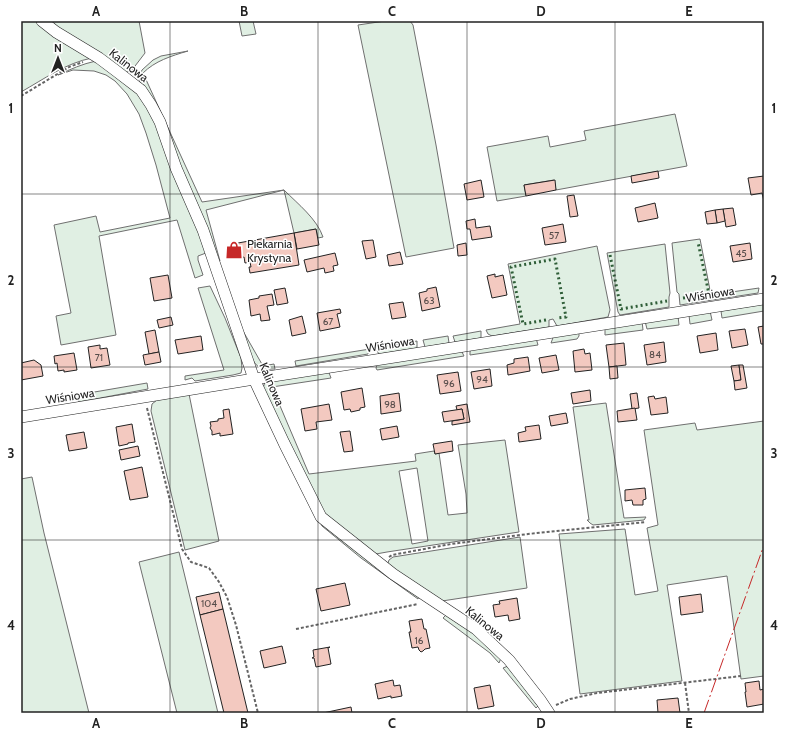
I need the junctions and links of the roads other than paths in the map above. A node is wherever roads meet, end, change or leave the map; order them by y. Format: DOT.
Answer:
graph roads {
  1 [pos="42,21"];
  2 [pos="764,299"];
  3 [pos="254,379"];
  4 [pos="21,417"];
  5 [pos="548,711"];
  1 -- 3 [label="street, Kalinowa"];
  2 -- 3 [label="street, Wiśniowa"];
  3 -- 4 [label="street, Wiśniowa"];
  3 -- 5 [label="street, Kalinowa"];
}
